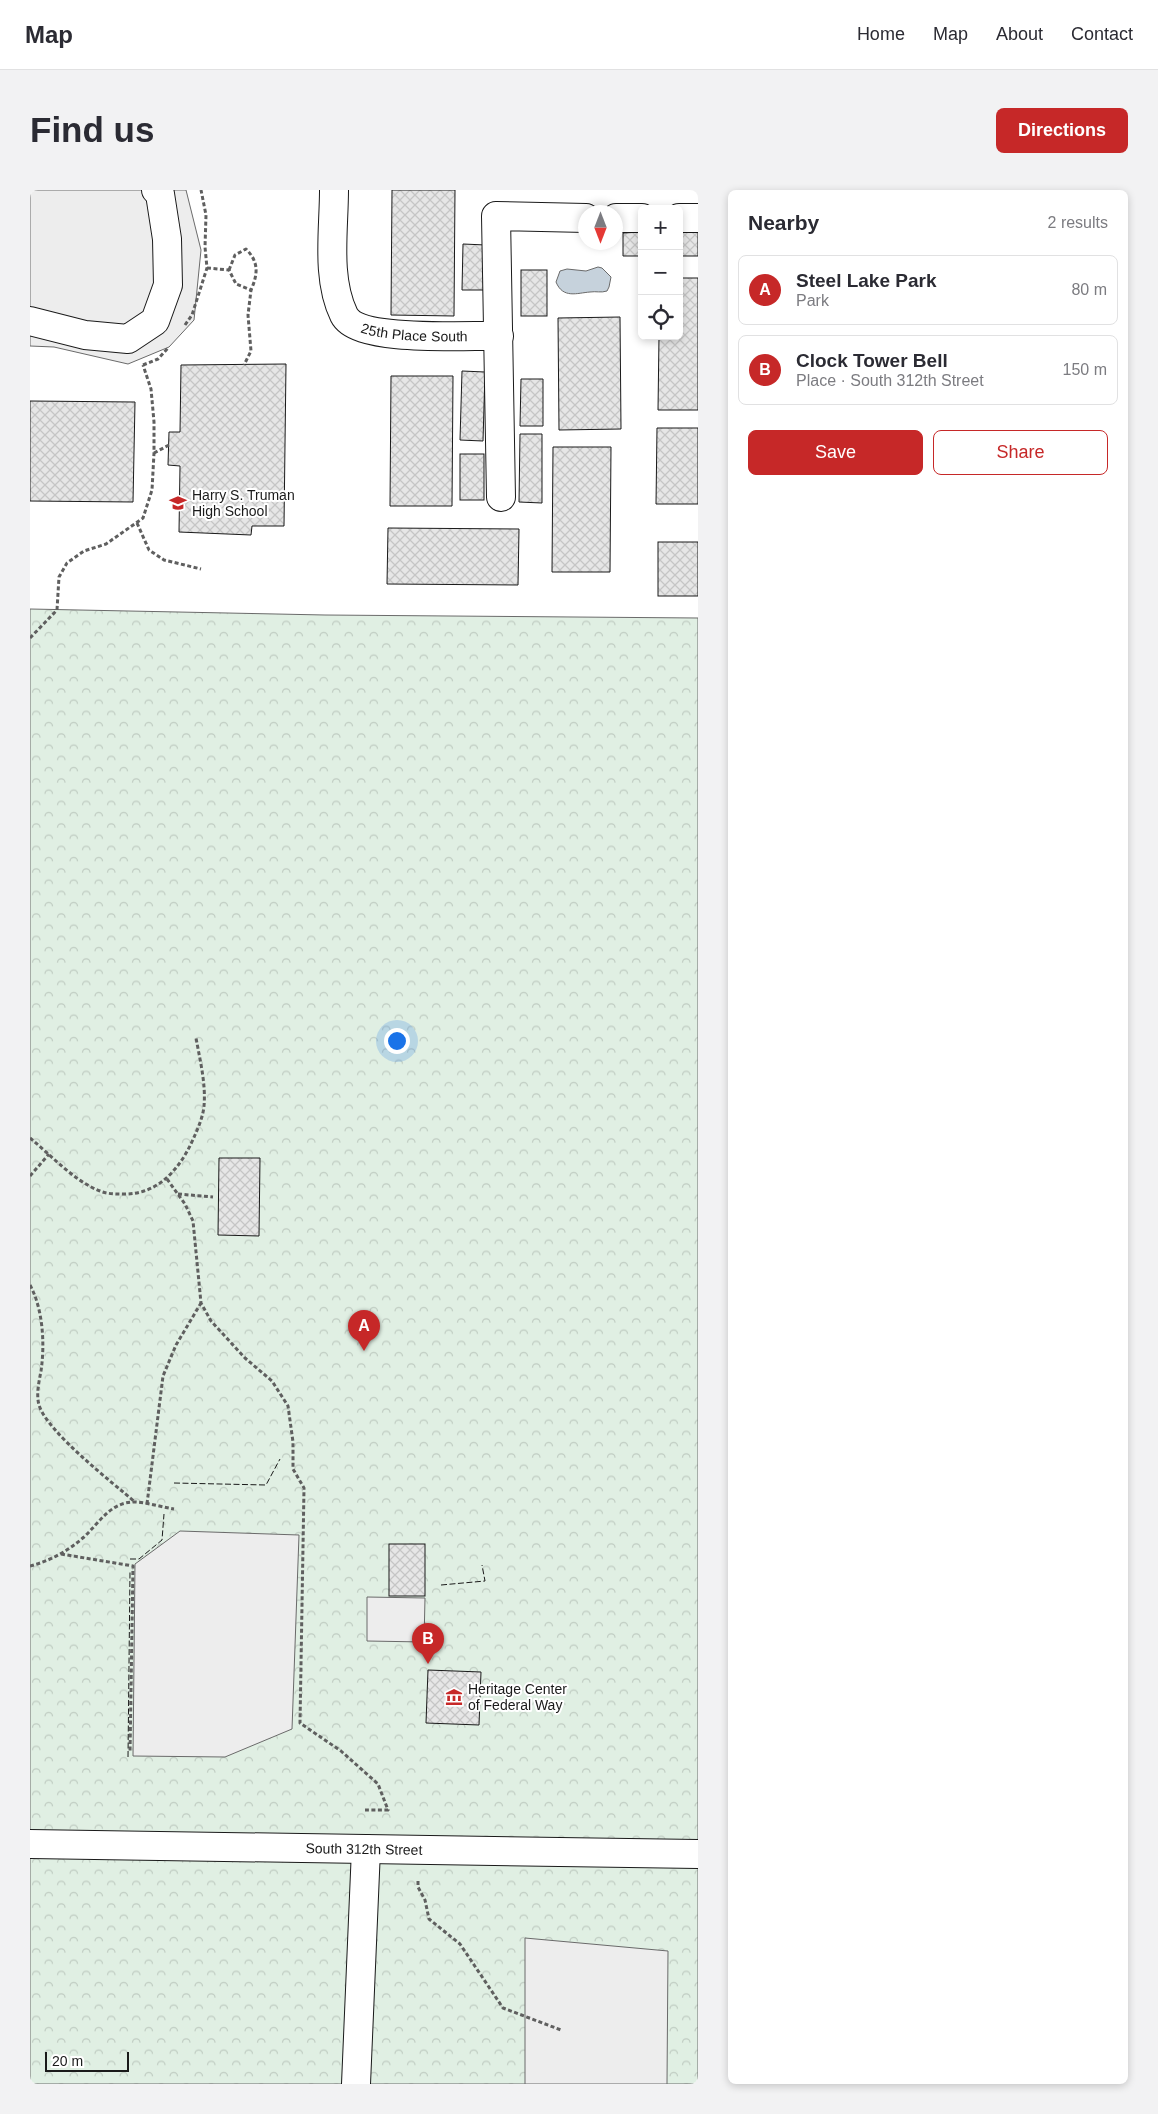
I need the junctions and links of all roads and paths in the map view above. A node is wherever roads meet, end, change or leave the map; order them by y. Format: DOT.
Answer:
graph roads {
  1 [pos="156,190"];
  2 [pos="334,190"];
  3 [pos="578,218"];
  4 [pos="623,218"];
  5 [pos="638,218"];
  6 [pos="683,218"];
  7 [pos="698,218"];
  8 [pos="207,268"];
  9 [pos="229,270"];
  10 [pos="251,290"];
  11 [pos="30,321"];
  12 [pos="499,336"];
  13 [pos="143,365"];
  14 [pos="244,365"];
  15 [pos="169,445"];
  16 [pos="154,453"];
  17 [pos="500,497"];
  18 [pos="137,523"];
  19 [pos="201,569"];
  20 [pos="30,638"];
  21 [pos="196,1038"];
  22 [pos="30,1138"];
  23 [pos="49,1154"];
  24 [pos="30,1176"];
  25 [pos="167,1179"];
  26 [pos="178,1194"];
  27 [pos="213,1198"];
  28 [pos="30,1285"];
  29 [pos="201,1303"];
  30 [pos="135,1502"];
  31 [pos="147,1504"];
  32 [pos="174,1509"];
  33 [pos="62,1554"];
  34 [pos="30,1566"];
  35 [pos="130,1752"];
  36 [pos="365,1810"];
  37 [pos="30,1844"];
  38 [pos="366,1849"];
  39 [pos="698,1854"];
  40 [pos="418,1881"];
  41 [pos="561,2030"];
  42 [pos="356,2084"];
  1 -- 11 [label="street"];
  2 -- 12 [label="street, 25th Place South"];
  3 -- 12 [label="street"];
  4 -- 5 [label="street"];
  6 -- 7 [label="street"];
  8 -- 9 [label="path"];
  9 -- 10 [label="path"];
  9 -- 10 [label="path"];
  10 -- 14 [label="path"];
  12 -- 17 [label="street"];
  13 -- 16 [label="path"];
  15 -- 16 [label="path"];
  16 -- 18 [label="path"];
  18 -- 19 [label="path"];
  18 -- 20 [label="path"];
  21 -- 25 [label="path"];
  22 -- 23 [label="path"];
  23 -- 24 [label="path"];
  23 -- 25 [label="path"];
  25 -- 26 [label="path"];
  26 -- 27 [label="path"];
  26 -- 29 [label="path"];
  28 -- 30 [label="path"];
  29 -- 31 [label="path"];
  29 -- 36 [label="path"];
  30 -- 31 [label="path"];
  30 -- 33 [label="path"];
  31 -- 32 [label="path"];
  33 -- 34 [label="path"];
  33 -- 35 [label="path"];
  37 -- 38 [label="street, South 312th Street"];
  38 -- 39 [label="street, South 312th Street"];
  38 -- 42 [label="street"];
  40 -- 41 [label="path"];
}
